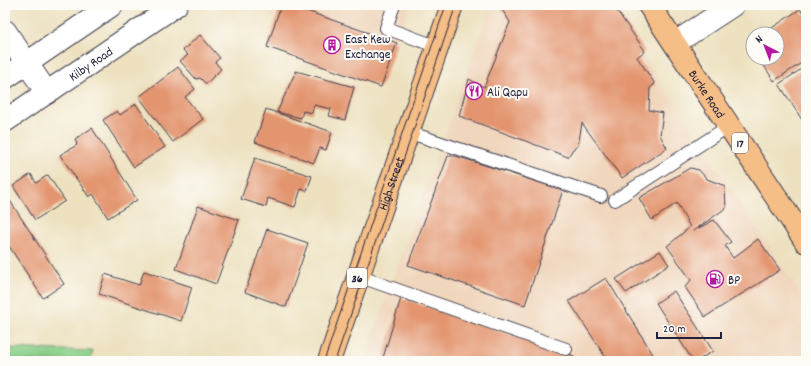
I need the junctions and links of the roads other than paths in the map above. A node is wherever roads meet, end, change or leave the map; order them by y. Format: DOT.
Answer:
graph roads {
  1 [pos="112,5"];
  2 [pos="176,5"];
  3 [pos="394,5"];
  4 [pos="452,5"];
  5 [pos="650,5"];
  6 [pos="733,5"];
  7 [pos="5,32"];
  8 [pos="675,43"];
  9 [pos="438,47"];
  10 [pos="26,63"];
  11 [pos="5,78"];
  12 [pos="47,92"];
  13 [pos="5,121"];
  14 [pos="729,126"];
  15 [pos="408,132"];
  16 [pos="601,196"];
  17 [pos="615,200"];
  18 [pos="806,242"];
  19 [pos="358,276"];
  20 [pos="566,349"];
  21 [pos="329,361"];
  1 -- 10 [label="street"];
  2 -- 12 [label="street, Kilby Road"];
  3 -- 9 [label="lane"];
  4 -- 9 [label="main road, High Street / 36"];
  5 -- 8 [label="main road, Burke Road / 17"];
  6 -- 8 [label="street"];
  7 -- 10 [label="street"];
  8 -- 14 [label="main road, Burke Road / 17"];
  9 -- 15 [label="main road, High Street / 36"];
  10 -- 11 [label="street"];
  10 -- 12 [label="street"];
  12 -- 13 [label="street, Kilby Road"];
  14 -- 17 [label="lane"];
  14 -- 18 [label="main road, Burke Road / 17"];
  15 -- 16 [label="lane"];
  15 -- 19 [label="main road, High Street / 36"];
  19 -- 20 [label="lane"];
  19 -- 21 [label="main road, High Street / 36"];
}
